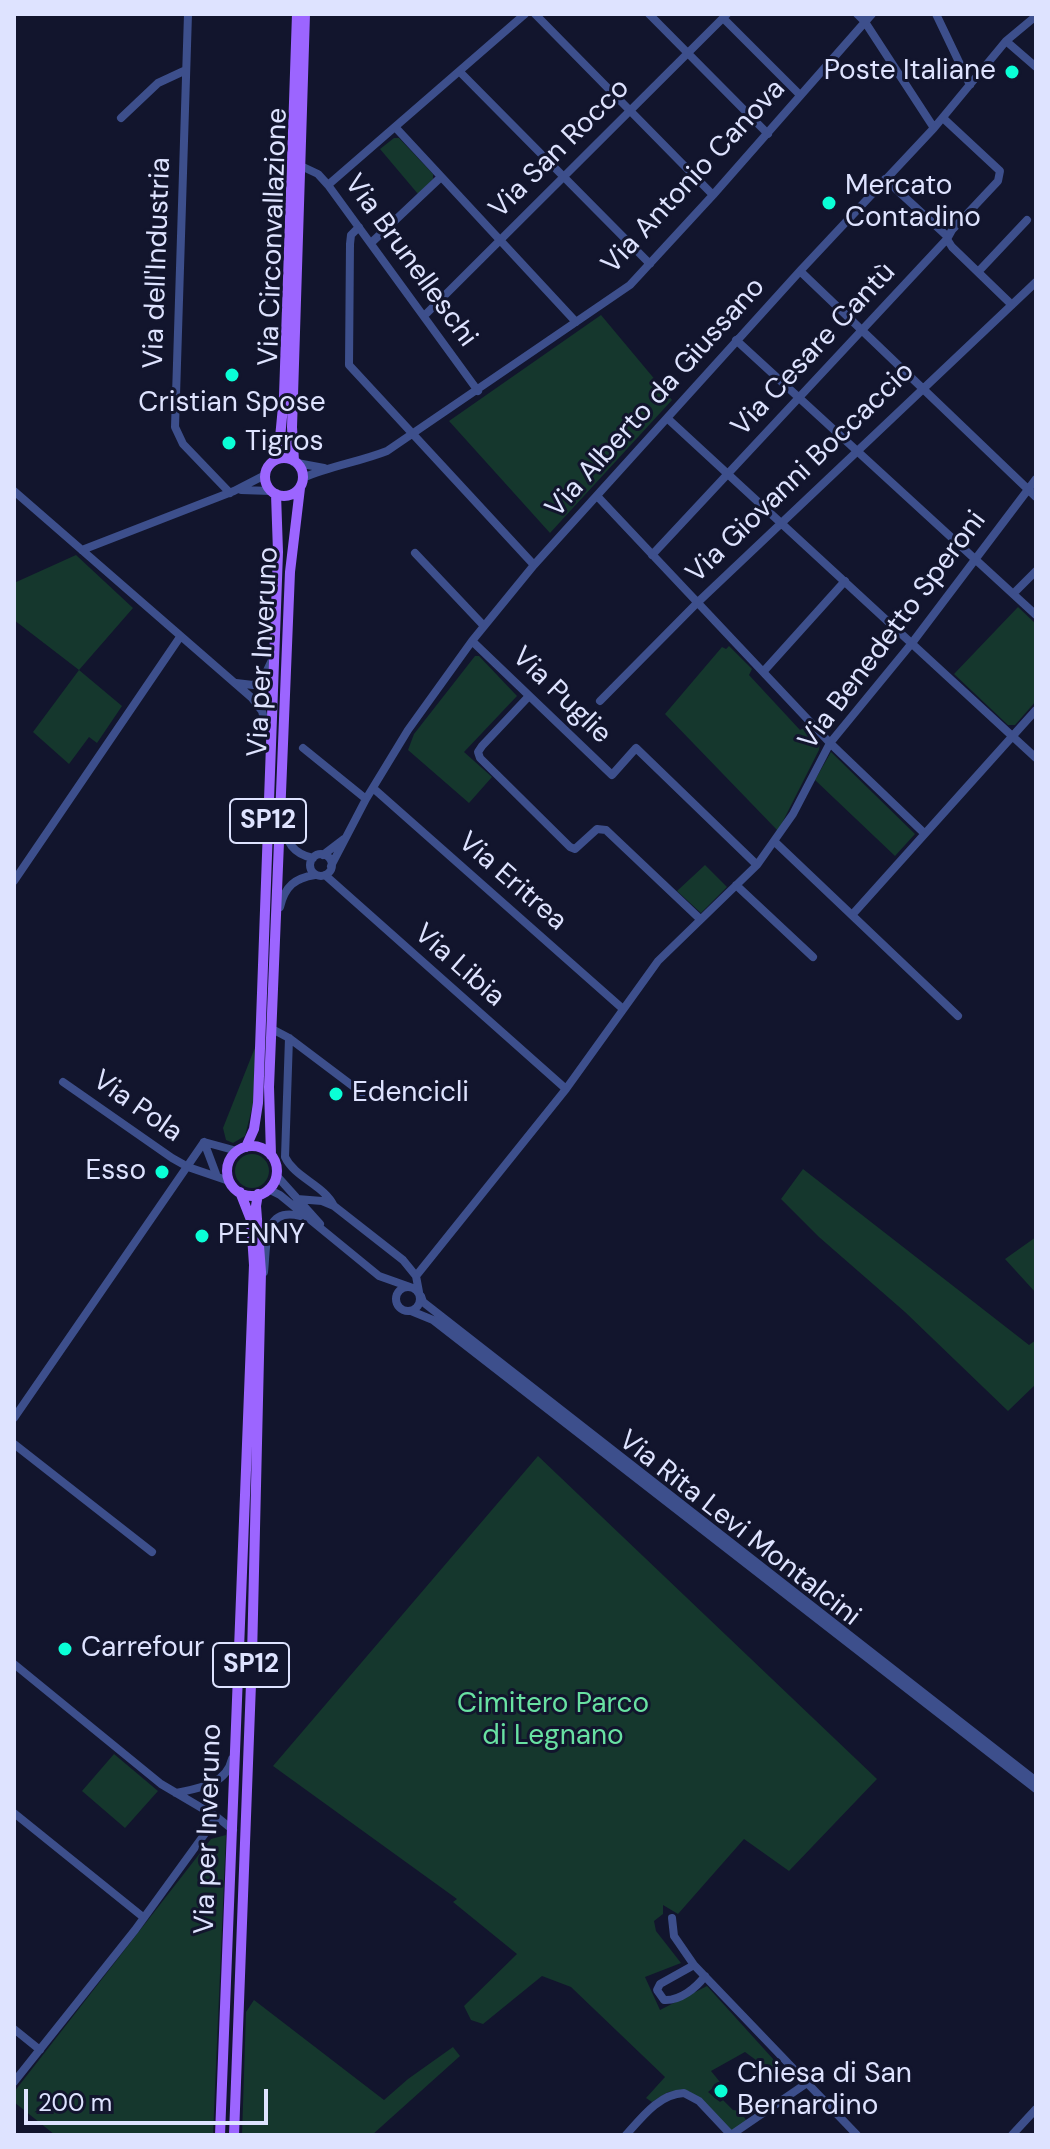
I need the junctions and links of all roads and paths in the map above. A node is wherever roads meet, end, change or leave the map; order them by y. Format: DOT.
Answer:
graph roads {
  1 [pos="188,14"];
  2 [pos="297,14"];
  3 [pos="305,14"];
  4 [pos="525,14"];
  5 [pos="535,14"];
  6 [pos="649,14"];
  7 [pos="857,14"];
  8 [pos="936,14"];
  9 [pos="725,16"];
  10 [pos="1036,16"];
  11 [pos="869,18"];
  12 [pos="1006,41"];
  13 [pos="688,54"];
  14 [pos="1036,67"];
  15 [pos="186,70"];
  16 [pos="460,72"];
  17 [pos="970,85"];
  18 [pos="800,95"];
  19 [pos="631,111"];
  20 [pos="121,118"];
  21 [pos="943,118"];
  22 [pos="396,128"];
  23 [pos="934,128"];
  24 [pos="768,134"];
  25 [pos="301,166"];
  26 [pos="563,176"];
  27 [pos="441,177"];
  28 [pos="885,179"];
  29 [pos="328,185"];
  30 [pos="713,195"];
  31 [pos="1027,220"];
  32 [pos="359,227"];
  33 [pos="948,238"];
  34 [pos="500,239"];
  35 [pos="371,243"];
  36 [pos="650,264"];
  37 [pos="800,271"];
  38 [pos="978,272"];
  39 [pos="1036,282"];
  40 [pos="1012,305"];
  41 [pos="424,316"];
  42 [pos="576,322"];
  43 [pos="862,330"];
  44 [pos="736,340"];
  45 [pos="923,387"];
  46 [pos="478,391"];
  47 [pos="799,398"];
  48 [pos="667,418"];
  49 [pos="411,435"];
  50 [pos="856,452"];
  51 [pos="278,459"];
  52 [pos="296,462"];
  53 [pos="325,468"];
  54 [pos="265,475"];
  55 [pos="728,475"];
  56 [pos="1036,479"];
  57 [pos="301,483"];
  58 [pos="1028,490"];
  59 [pos="14,491"];
  60 [pos="233,491"];
  61 [pos="273,492"];
  62 [pos="598,497"];
  63 [pos="1036,497"];
  64 [pos="782,523"];
  65 [pos="82,550"];
  66 [pos="415,553"];
  67 [pos="652,555"];
  68 [pos="976,559"];
  69 [pos="534,565"];
  70 [pos="1036,571"];
  71 [pos="845,581"];
  72 [pos="1013,594"];
  73 [pos="697,603"];
  74 [pos="1036,615"];
  75 [pos="484,626"];
  76 [pos="180,637"];
  77 [pos="472,641"];
  78 [pos="912,643"];
  79 [pos="275,651"];
  80 [pos="763,672"];
  81 [pos="236,683"];
  82 [pos="529,696"];
  83 [pos="600,701"];
  84 [pos="1036,710"];
  85 [pos="1013,735"];
  86 [pos="830,743"];
  87 [pos="303,748"];
  88 [pos="1036,758"];
  89 [pos="270,766"];
  90 [pos="373,788"];
  91 [pos="366,799"];
  92 [pos="281,809"];
  93 [pos="924,833"];
  94 [pos="345,839"];
  95 [pos="775,842"];
  96 [pos="323,855"];
  97 [pos="313,858"];
  98 [pos="757,865"];
  99 [pos="331,866"];
  100 [pos="320,875"];
  101 [pos="14,881"];
  102 [pos="736,885"];
  103 [pos="277,915"];
  104 [pos="852,915"];
  105 [pos="700,919"];
  106 [pos="813,957"];
  107 [pos="623,1009"];
  108 [pos="958,1016"];
  109 [pos="272,1029"];
  110 [pos="289,1038"];
  111 [pos="63,1082"];
  112 [pos="566,1089"];
  113 [pos="362,1093"];
  114 [pos="204,1142"];
  115 [pos="241,1149"];
  116 [pos="271,1155"];
  117 [pos="188,1167"];
  118 [pos="216,1174"];
  119 [pos="276,1175"];
  120 [pos="229,1181"];
  121 [pos="309,1181"];
  122 [pos="240,1192"];
  123 [pos="263,1192"];
  124 [pos="301,1199"];
  125 [pos="334,1206"];
  126 [pos="302,1216"];
  127 [pos="334,1239"];
  128 [pos="379,1276"];
  129 [pos="416,1276"];
  130 [pos="410,1287"];
  131 [pos="420,1294"];
  132 [pos="260,1297"];
  133 [pos="396,1302"];
  134 [pos="411,1311"];
  135 [pos="14,1418"];
  136 [pos="14,1444"];
  137 [pos="152,1552"];
  138 [pos="242,1611"];
  139 [pos="14,1664"];
  140 [pos="1036,1781"];
  141 [pos="1036,1789"];
  142 [pos="176,1793"];
  143 [pos="14,1813"];
  144 [pos="217,1817"];
  145 [pos="234,1831"];
  146 [pos="143,1917"];
  147 [pos="672,1918"];
  148 [pos="694,1965"];
  149 [pos="705,1976"];
  150 [pos="14,2029"];
  151 [pos="40,2050"];
  152 [pos="14,2082"];
  153 [pos="807,2083"];
  154 [pos="1035,2111"];
  155 [pos="220,2135"];
  156 [pos="234,2135"];
  157 [pos="626,2135"];
  158 [pos="857,2135"];
  159 [pos="1012,2135"];
  1 -- 15 [label="street, Via dell'Industria"];
  2 -- 51 [label="main road, Via Circonvallazione"];
  3 -- 25 [label="main road, Via Circonvallazione"];
  4 -- 16 [label="street"];
  5 -- 19 [label="street"];
  6 -- 13 [label="street"];
  7 -- 11 [label="street"];
  8 -- 17 [label="street"];
  9 -- 13 [label="street, Via San Rocco"];
  9 -- 18 [label="street"];
  10 -- 12 [label="street, Via Alberto da Giussano"];
  11 -- 18 [label="street, Via Antonio Canova"];
  11 -- 23 [label="street"];
  12 -- 14 [label="street"];
  12 -- 17 [label="street, Via Alberto da Giussano"];
  13 -- 19 [label="street, Via San Rocco"];
  13 -- 24 [label="street"];
  15 -- 20 [label="street"];
  15 -- 60 [label="street, Via dell'Industria"];
  16 -- 22 [label="street"];
  16 -- 26 [label="street"];
  17 -- 21 [label="street, Via Alberto da Giussano"];
  18 -- 24 [label="street, Via Antonio Canova"];
  19 -- 26 [label="street, Via San Rocco"];
  19 -- 30 [label="street"];
  21 -- 23 [label="street, Via Alberto da Giussano"];
  21 -- 33 [label="street, Via Cesare Cantù"];
  22 -- 27 [label="street"];
  22 -- 29 [label="street"];
  23 -- 28 [label="street, Via Alberto da Giussano"];
  24 -- 30 [label="street, Via Antonio Canova"];
  25 -- 29 [label="street, Via Brunelleschi"];
  25 -- 52 [label="main road, Via Circonvallazione"];
  26 -- 34 [label="street, Via San Rocco"];
  26 -- 36 [label="street"];
  27 -- 34 [label="street"];
  27 -- 35 [label="street"];
  28 -- 33 [label="street"];
  28 -- 37 [label="street, Via Alberto da Giussano"];
  29 -- 32 [label="street, Via Brunelleschi"];
  30 -- 36 [label="street, Via Antonio Canova"];
  31 -- 38 [label="street"];
  32 -- 35 [label="street, Via Brunelleschi"];
  32 -- 49 [label="street"];
  33 -- 38 [label="street"];
  33 -- 43 [label="street, Via Cesare Cantù"];
  34 -- 41 [label="street, Via San Rocco"];
  34 -- 42 [label="street"];
  35 -- 41 [label="street, Via Brunelleschi"];
  36 -- 42 [label="street, Via Antonio Canova"];
  37 -- 43 [label="street"];
  37 -- 44 [label="street, Via Alberto da Giussano"];
  38 -- 40 [label="street"];
  39 -- 40 [label="street, Via Giovanni Boccaccio"];
  40 -- 45 [label="street, Via Giovanni Boccaccio"];
  41 -- 46 [label="street, Via Brunelleschi"];
  42 -- 46 [label="street, Via Antonio Canova"];
  43 -- 45 [label="street"];
  43 -- 47 [label="street, Via Cesare Cantù"];
  44 -- 47 [label="street"];
  44 -- 48 [label="street, Via Alberto da Giussano"];
  45 -- 50 [label="street, Via Giovanni Boccaccio"];
  45 -- 58 [label="street"];
  46 -- 49 [label="street, Via Antonio Canova"];
  47 -- 50 [label="street"];
  47 -- 55 [label="street, Via Cesare Cantù"];
  48 -- 55 [label="street"];
  48 -- 62 [label="street, Via Alberto da Giussano"];
  49 -- 53 [label="street, Via Antonio Canova"];
  49 -- 69 [label="street"];
  50 -- 64 [label="street, Via Giovanni Boccaccio"];
  50 -- 68 [label="street"];
  51 -- 52 [label="main road"];
  51 -- 54 [label="main road"];
  52 -- 53 [label="street, Via Antonio Canova"];
  52 -- 57 [label="main road"];
  53 -- 57 [label="street, Via Antonio Canova"];
  54 -- 60 [label="street"];
  54 -- 61 [label="main road"];
  55 -- 64 [label="street"];
  55 -- 67 [label="street, Via Cesare Cantù"];
  56 -- 58 [label="street, Via Benedetto Speroni"];
  57 -- 61 [label="main road"];
  57 -- 92 [label="main road, Via per Inveruno / SP12"];
  58 -- 63 [label="street"];
  58 -- 68 [label="street, Via Benedetto Speroni"];
  59 -- 65 [label="street"];
  60 -- 61 [label="street"];
  60 -- 65 [label="street"];
  61 -- 79 [label="main road, Via per Inveruno / SP12"];
  62 -- 67 [label="street"];
  62 -- 69 [label="street, Via Alberto da Giussano"];
  64 -- 71 [label="street"];
  64 -- 73 [label="street, Via Giovanni Boccaccio"];
  65 -- 76 [label="street"];
  66 -- 75 [label="street"];
  67 -- 73 [label="street"];
  68 -- 72 [label="street"];
  68 -- 78 [label="street, Via Benedetto Speroni"];
  69 -- 75 [label="street, Via Alberto da Giussano"];
  70 -- 72 [label="street"];
  71 -- 78 [label="street"];
  71 -- 80 [label="street"];
  72 -- 74 [label="street"];
  73 -- 80 [label="street"];
  73 -- 83 [label="street, Via Giovanni Boccaccio"];
  75 -- 77 [label="street, Via Alberto da Giussano"];
  76 -- 81 [label="street"];
  76 -- 101 [label="street"];
  77 -- 82 [label="street, Via Puglie"];
  77 -- 90 [label="street, Via Alberto da Giussano"];
  78 -- 85 [label="street"];
  78 -- 86 [label="street, Via Benedetto Speroni"];
  79 -- 81 [label="street"];
  79 -- 89 [label="main road, Via per Inveruno / SP12"];
  80 -- 86 [label="street"];
  81 -- 89 [label="street"];
  82 -- 98 [label="street, Via Puglie"];
  82 -- 105 [label="street"];
  84 -- 85 [label="street"];
  85 -- 88 [label="street"];
  85 -- 93 [label="street"];
  86 -- 93 [label="street"];
  86 -- 95 [label="street, Via Benedetto Speroni"];
  87 -- 91 [label="street"];
  89 -- 115 [label="main road, Via per Inveruno / SP12"];
  90 -- 91 [label="street, Via Alberto da Giussano"];
  90 -- 107 [label="street, Via Eritrea"];
  91 -- 94 [label="street, Via Alberto da Giussano"];
  92 -- 97 [label="street"];
  92 -- 103 [label="main road, Via per Inveruno / SP12"];
  93 -- 104 [label="street"];
  94 -- 96 [label="street, Via Alberto da Giussano"];
  94 -- 99 [label="street, Via Alberto da Giussano"];
  95 -- 98 [label="street, Via Benedetto Speroni"];
  95 -- 104 [label="street"];
  96 -- 97 [label="street"];
  96 -- 99 [label="street"];
  97 -- 100 [label="street"];
  98 -- 102 [label="street, Via Benedetto Speroni"];
  99 -- 100 [label="street"];
  100 -- 103 [label="street"];
  100 -- 112 [label="street, Via Libia"];
  102 -- 105 [label="street, Via Benedetto Speroni"];
  102 -- 106 [label="street"];
  103 -- 109 [label="main road, Via per Inveruno / SP12"];
  104 -- 108 [label="street"];
  105 -- 107 [label="street, Via Benedetto Speroni"];
  107 -- 112 [label="street, Via Benedetto Speroni"];
  109 -- 110 [label="street"];
  109 -- 116 [label="main road, Via per Inveruno / SP12"];
  110 -- 113 [label="street"];
  110 -- 121 [label="street"];
  111 -- 117 [label="street, Via Pola"];
  112 -- 129 [label="street, Via Benedetto Speroni"];
  114 -- 115 [label="street"];
  114 -- 117 [label="street"];
  114 -- 118 [label="street"];
  115 -- 116 [label="main road"];
  115 -- 120 [label="main road"];
  116 -- 119 [label="main road"];
  117 -- 118 [label="street"];
  117 -- 135 [label="street"];
  118 -- 120 [label="street"];
  119 -- 123 [label="main road"];
  119 -- 124 [label="street"];
  120 -- 122 [label="main road"];
  121 -- 124 [label="street"];
  121 -- 125 [label="street"];
  122 -- 123 [label="main road"];
  122 -- 138 [label="main road, Via per Inveruno / SP12"];
  123 -- 126 [label="street"];
  123 -- 132 [label="main road, Via per Inveruno / SP12"];
  124 -- 125 [label="street"];
  124 -- 127 [label="street"];
  125 -- 129 [label="street"];
  126 -- 127 [label="street"];
  126 -- 132 [label="street, Via per Inveruno"];
  127 -- 128 [label="street"];
  128 -- 130 [label="street"];
  128 -- 133 [label="street"];
  129 -- 131 [label="street"];
  130 -- 131 [label="street"];
  130 -- 133 [label="street"];
  131 -- 134 [label="street"];
  131 -- 140 [label="street, Via Rita Levi Montalcini"];
  132 -- 156 [label="main road, Via per Inveruno / SP12"];
  133 -- 134 [label="street"];
  134 -- 141 [label="street, Via Rita Levi Montalcini"];
  136 -- 137 [label="street"];
  138 -- 142 [label="street"];
  138 -- 145 [label="main road, Via per Inveruno / SP12"];
  139 -- 142 [label="street"];
  142 -- 144 [label="street"];
  143 -- 146 [label="street"];
  144 -- 145 [label="street"];
  144 -- 146 [label="street"];
  145 -- 155 [label="main road, Via per Inveruno / SP12"];
  146 -- 151 [label="street"];
  147 -- 148 [label="street"];
  148 -- 149 [label="street"];
  148 -- 149 [label="street"];
  149 -- 153 [label="street"];
  150 -- 151 [label="street"];
  151 -- 152 [label="street"];
  153 -- 157 [label="street"];
  153 -- 158 [label="street"];
  154 -- 159 [label="street"];
}
